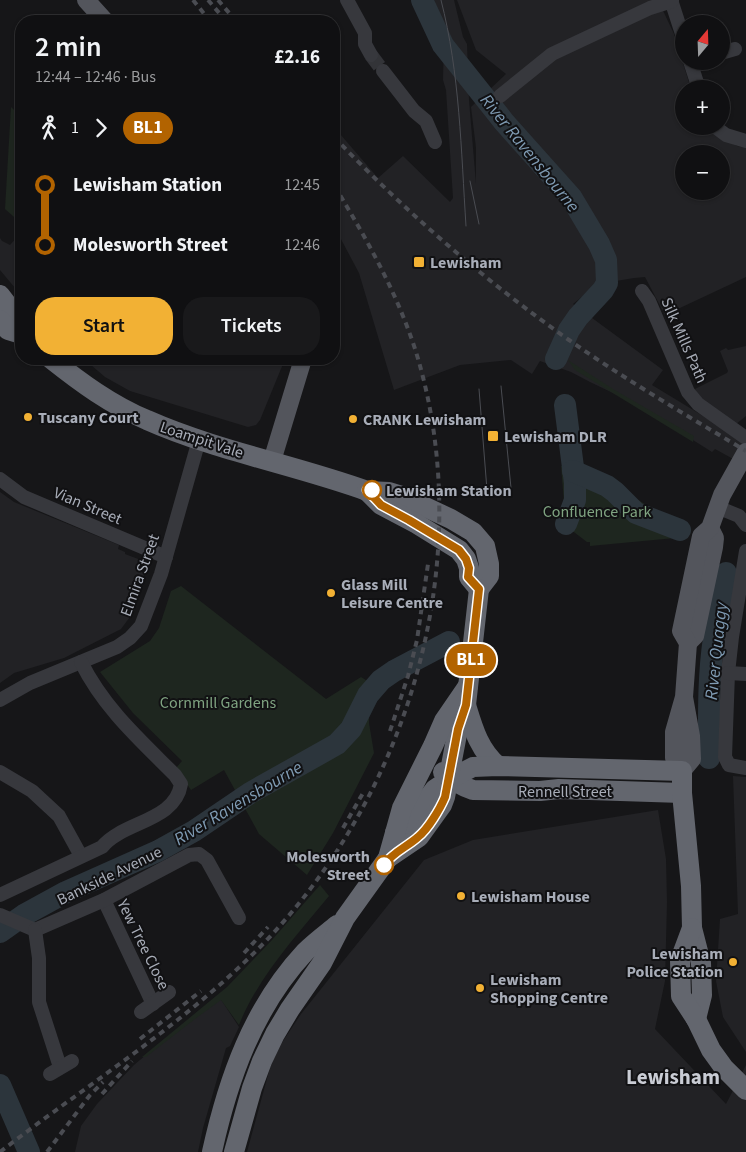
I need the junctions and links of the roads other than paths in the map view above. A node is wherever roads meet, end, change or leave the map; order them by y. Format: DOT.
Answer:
graph roads {
  1 [pos="86,0"];
  2 [pos="347,0"];
  3 [pos="672,0"];
  4 [pos="100,15"];
  5 [pos="676,15"];
  6 [pos="735,49"];
  7 [pos="730,50"];
  8 [pos="371,56"];
  9 [pos="383,71"];
  10 [pos="500,96"];
  11 [pos="726,135"];
  12 [pos="746,141"];
  13 [pos="435,142"];
  14 [pos="642,291"];
  15 [pos="0,295"];
  16 [pos="15,317"];
  17 [pos="0,320"];
  18 [pos="15,328"];
  19 [pos="58,365"];
  20 [pos="301,365"];
  21 [pos="746,438"];
  22 [pos="199,440"];
  23 [pos="746,452"];
  24 [pos="272,461"];
  25 [pos="0,479"];
  26 [pos="717,507"];
  27 [pos="746,525"];
  28 [pos="746,553"];
  29 [pos="166,557"];
  30 [pos="81,662"];
  31 [pos="728,673"];
  32 [pos="746,674"];
  33 [pos="467,691"];
  34 [pos="0,700"];
  35 [pos="433,746"];
  36 [pos="498,766"];
  37 [pos="746,768"];
  38 [pos="682,771"];
  39 [pos="0,772"];
  40 [pos="450,779"];
  41 [pos="682,793"];
  42 [pos="395,833"];
  43 [pos="81,856"];
  44 [pos="388,858"];
  45 [pos="0,895"];
  46 [pos="104,900"];
  47 [pos="0,914"];
  48 [pos="239,918"];
  49 [pos="345,918"];
  50 [pos="32,928"];
  51 [pos="169,992"];
  52 [pos="153,1004"];
  53 [pos="141,1012"];
  54 [pos="60,1067"];
  55 [pos="746,1090"];
  56 [pos="212,1152"];
  57 [pos="234,1152"];
  1 -- 4 [label="main road"];
  2 -- 8 [label="street"];
  3 -- 5 [label="street"];
  3 -- 10 [label="street"];
  6 -- 7 [label="street"];
  9 -- 13 [label="street"];
  11 -- 12 [label="street"];
  14 -- 21 [label="street, Silk Mills Path"];
  15 -- 16 [label="highway"];
  17 -- 18 [label="highway"];
  19 -- 22 [label="highway, Loampit Vale"];
  20 -- 24 [label="main road"];
  22 -- 24 [label="highway, Loampit Vale"];
  22 -- 29 [label="street, Elmira Street"];
  23 -- 26 [label="main road"];
  24 -- 33 [label="highway, Loampit Vale"];
  25 -- 29 [label="street, Vian Street"];
  26 -- 27 [label="street"];
  26 -- 38 [label="main road"];
  28 -- 31 [label="street"];
  29 -- 30 [label="street, Elmira Street"];
  30 -- 34 [label="street, Elmira Street"];
  30 -- 43 [label="street"];
  31 -- 32 [label="street"];
  31 -- 37 [label="street"];
  33 -- 35 [label="highway"];
  33 -- 36 [label="highway"];
  33 -- 40 [label="highway"];
  35 -- 40 [label="highway, Rennell Street"];
  35 -- 42 [label="highway"];
  36 -- 38 [label="highway, Rennell Street"];
  36 -- 40 [label="highway, Rennell Street"];
  38 -- 41 [label="highway"];
  39 -- 43 [label="street"];
  40 -- 41 [label="highway, Rennell Street"];
  40 -- 42 [label="highway"];
  40 -- 44 [label="highway"];
  41 -- 55 [label="highway"];
  42 -- 44 [label="highway"];
  43 -- 45 [label="street"];
  44 -- 49 [label="highway"];
  46 -- 48 [label="street, Bankside Avenue"];
  46 -- 50 [label="street, Bankside Avenue"];
  46 -- 52 [label="street, Yew Tree Close"];
  47 -- 50 [label="street"];
  49 -- 56 [label="highway"];
  49 -- 57 [label="highway"];
  50 -- 54 [label="street"];
  51 -- 52 [label="street, Yew Tree Close"];
  52 -- 53 [label="street, Yew Tree Close"];
}
